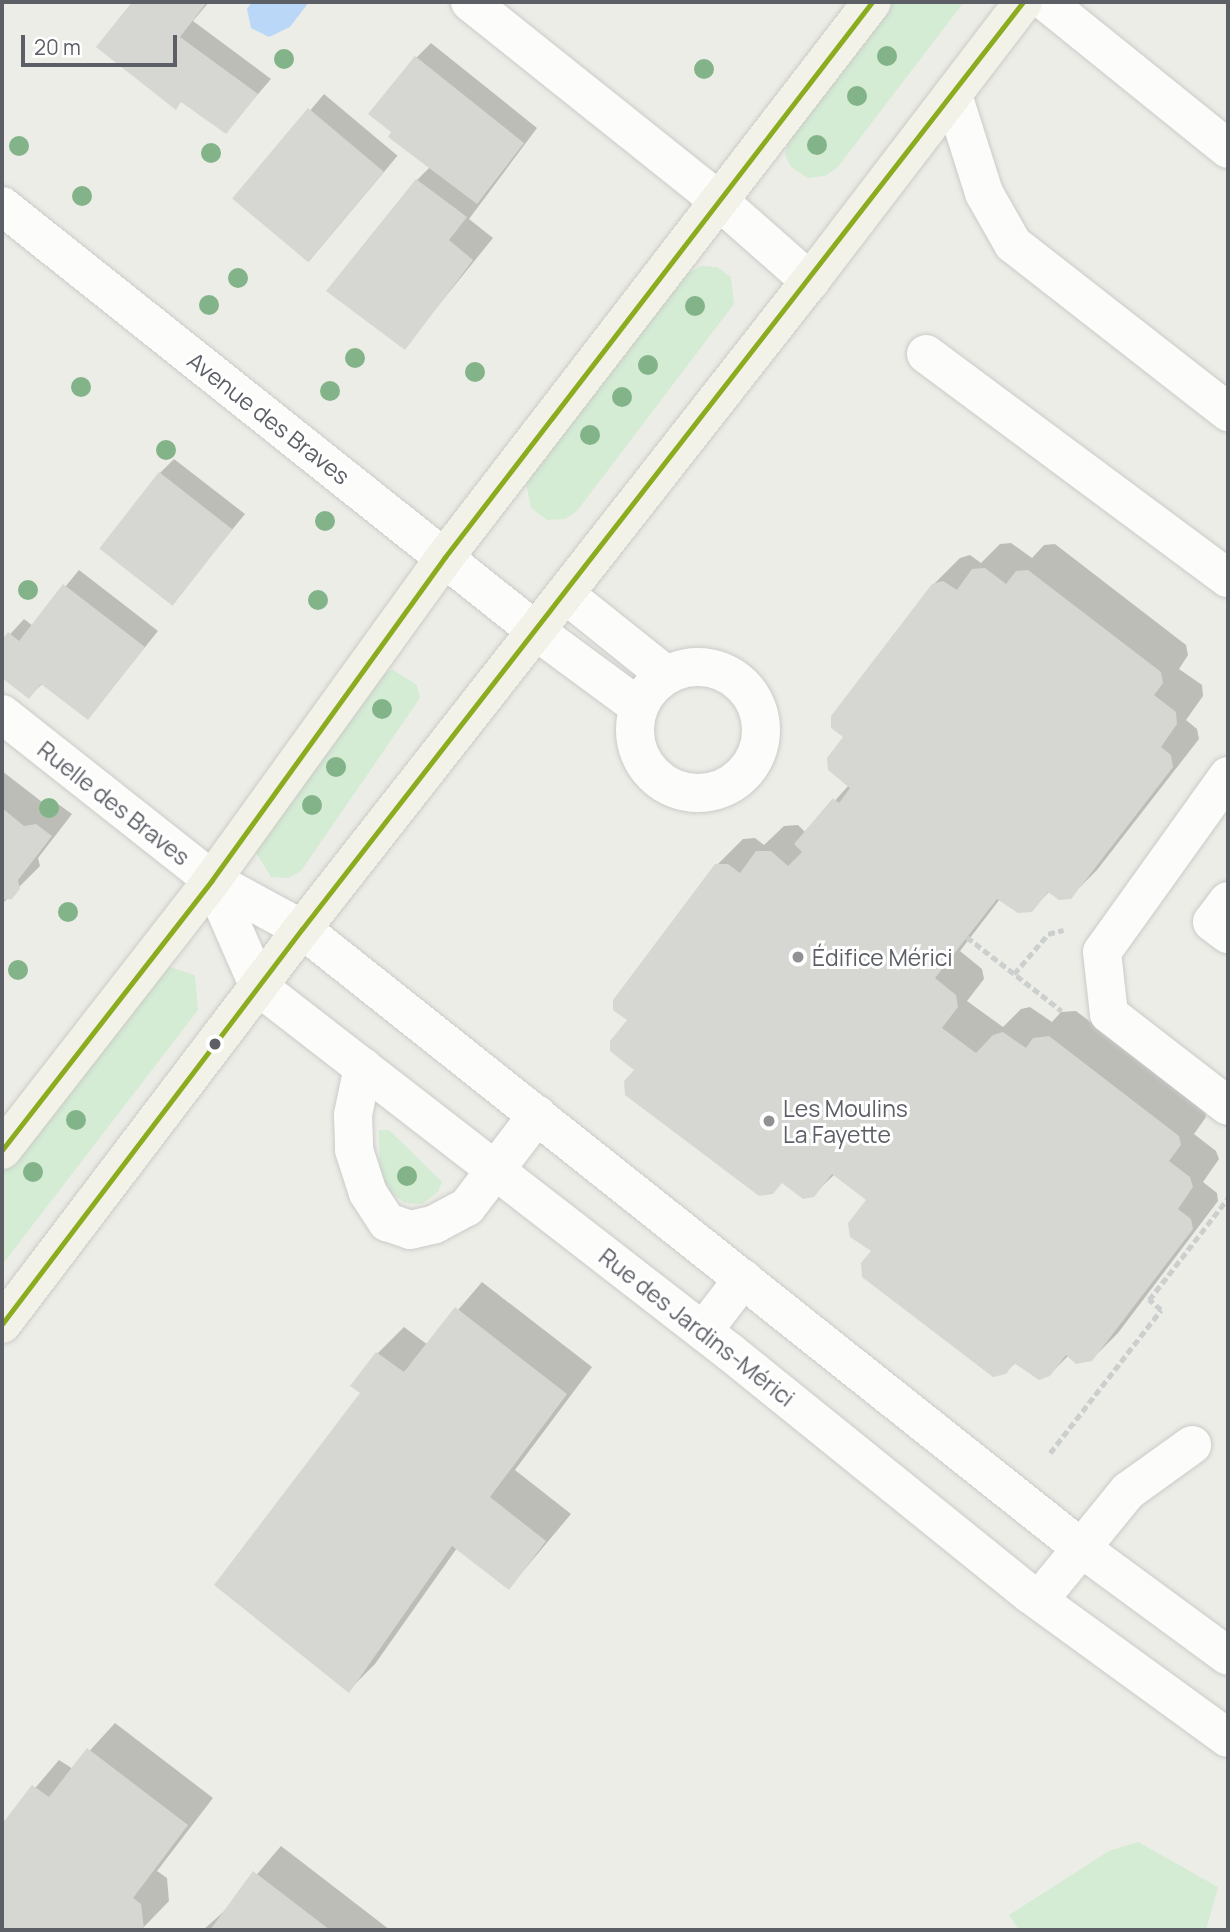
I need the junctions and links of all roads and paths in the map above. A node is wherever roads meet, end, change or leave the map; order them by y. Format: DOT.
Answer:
graph roads {
  1 [pos="470,2"];
  2 [pos="872,2"];
  3 [pos="1023,2"];
  4 [pos="1045,2"];
  5 [pos="953,95"];
  6 [pos="1228,149"];
  7 [pos="719,201"];
  8 [pos="2,206"];
  9 [pos="810,281"];
  10 [pos="926,354"];
  11 [pos="1228,412"];
  12 [pos="446,557"];
  13 [pos="1228,578"];
  14 [pos="565,594"];
  15 [pos="536,631"];
  16 [pos="666,675"];
  17 [pos="639,707"];
  18 [pos="2,714"];
  19 [pos="1228,776"];
  20 [pos="212,880"];
  21 [pos="1228,901"];
  22 [pos="1072,927"];
  23 [pos="302,929"];
  24 [pos="1228,934"];
  25 [pos="967,937"];
  26 [pos="1014,974"];
  27 [pos="259,987"];
  28 [pos="1073,1021"];
  29 [pos="363,1067"];
  30 [pos="1228,1105"];
  31 [pos="537,1115"];
  32 [pos="2,1150"];
  33 [pos="495,1170"];
  34 [pos="1228,1198"];
  35 [pos="743,1279"];
  36 [pos="2,1324"];
  37 [pos="703,1331"];
  38 [pos="1192,1445"];
  39 [pos="1051,1454"];
  40 [pos="1081,1548"];
  41 [pos="1039,1600"];
  42 [pos="1228,1656"];
  43 [pos="1228,1738"];
  1 -- 7 [label="street"];
  2 -- 7 [label="main road"];
  3 -- 5 [label="main road"];
  4 -- 6 [label="street"];
  5 -- 9 [label="main road"];
  5 -- 11 [label="street"];
  7 -- 9 [label="street"];
  7 -- 12 [label="main road"];
  8 -- 12 [label="street, Avenue des Braves"];
  9 -- 14 [label="main road"];
  10 -- 13 [label="street"];
  12 -- 15 [label="street, Avenue des Braves"];
  12 -- 20 [label="main road"];
  14 -- 15 [label="main road"];
  14 -- 16 [label="street"];
  15 -- 17 [label="street, Avenue des Braves"];
  15 -- 23 [label="main road"];
  16 -- 17 [label="street"];
  16 -- 17 [label="street"];
  18 -- 20 [label="street, Ruelle des Braves"];
  19 -- 30 [label="street"];
  20 -- 23 [label="street, Ruelle des Braves"];
  20 -- 27 [label="street, Rue des Jardins-Mérici"];
  20 -- 32 [label="main road"];
  21 -- 24 [label="street"];
  22 -- 26 [label="path"];
  23 -- 27 [label="main road"];
  23 -- 31 [label="street"];
  25 -- 26 [label="path"];
  26 -- 28 [label="path"];
  27 -- 29 [label="street, Rue des Jardins-Mérici"];
  27 -- 36 [label="main road"];
  29 -- 33 [label="street, Rue des Jardins-Mérici"];
  29 -- 33 [label="street"];
  31 -- 33 [label="street"];
  31 -- 35 [label="street"];
  33 -- 37 [label="street, Rue des Jardins-Mérici"];
  34 -- 39 [label="path"];
  35 -- 37 [label="street"];
  35 -- 40 [label="street"];
  37 -- 41 [label="street, Rue des Jardins-Mérici"];
  38 -- 40 [label="street"];
  40 -- 41 [label="street"];
  40 -- 42 [label="street"];
  41 -- 43 [label="street, Rue des Jardins-Mérici"];
}
